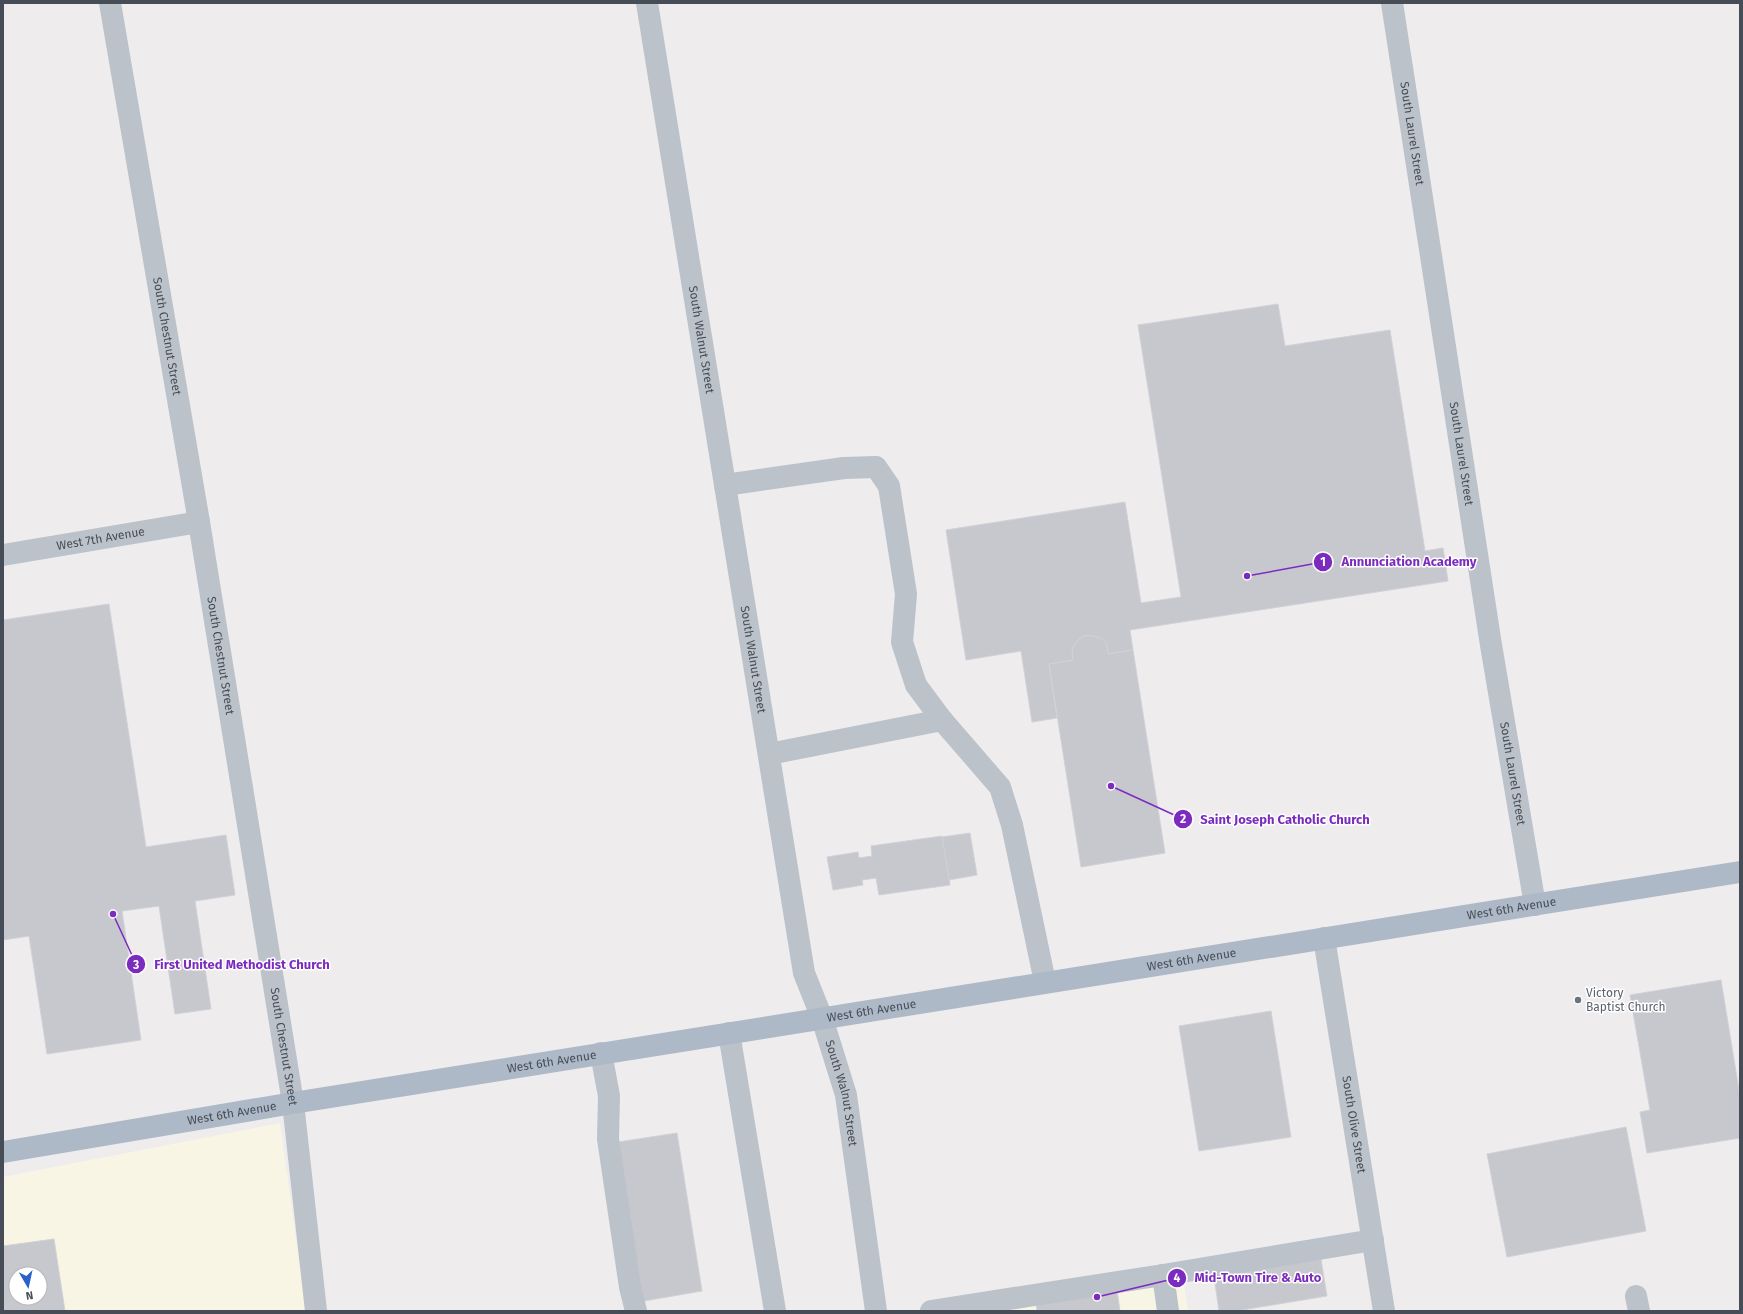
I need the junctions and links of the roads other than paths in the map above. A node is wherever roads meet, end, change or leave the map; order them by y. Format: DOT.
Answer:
graph roads {
  1 [pos="110,3"];
  2 [pos="647,3"];
  3 [pos="1392,3"];
  4 [pos="725,485"];
  5 [pos="199,522"];
  6 [pos="3,555"];
  7 [pos="942,720"];
  8 [pos="769,754"];
  9 [pos="1740,872"];
  10 [pos="1535,905"];
  11 [pos="1324,938"];
  12 [pos="1045,982"];
  13 [pos="822,1018"];
  14 [pos="729,1033"];
  15 [pos="602,1053"];
  16 [pos="293,1103"];
  17 [pos="3,1152"];
  18 [pos="1373,1240"];
  19 [pos="1163,1275"];
  20 [pos="316,1311"];
  21 [pos="636,1311"];
  22 [pos="775,1311"];
  23 [pos="876,1311"];
  24 [pos="931,1311"];
  25 [pos="1168,1311"];
  26 [pos="1384,1311"];
  1 -- 5 [label="street, South Chestnut Street"];
  2 -- 4 [label="street, South Walnut Street"];
  3 -- 10 [label="street, South Laurel Street"];
  4 -- 7 [label="street"];
  4 -- 8 [label="street, South Walnut Street"];
  5 -- 6 [label="street, West 7th Avenue"];
  5 -- 16 [label="street, South Chestnut Street"];
  7 -- 8 [label="street"];
  7 -- 12 [label="street"];
  8 -- 13 [label="street, South Walnut Street"];
  9 -- 10 [label="main road, West 6th Avenue"];
  10 -- 11 [label="main road, West 6th Avenue"];
  11 -- 12 [label="main road, West 6th Avenue"];
  11 -- 18 [label="street, South Olive Street"];
  12 -- 13 [label="main road, West 6th Avenue"];
  13 -- 14 [label="main road, West 6th Avenue"];
  13 -- 23 [label="street, South Walnut Street"];
  14 -- 15 [label="main road, West 6th Avenue"];
  14 -- 22 [label="street"];
  15 -- 16 [label="main road, West 6th Avenue"];
  15 -- 21 [label="street"];
  16 -- 17 [label="main road, West 6th Avenue"];
  16 -- 20 [label="street, South Chestnut Street"];
  18 -- 19 [label="street"];
  18 -- 26 [label="street, South Olive Street"];
  19 -- 24 [label="street"];
  19 -- 25 [label="street"];
}
